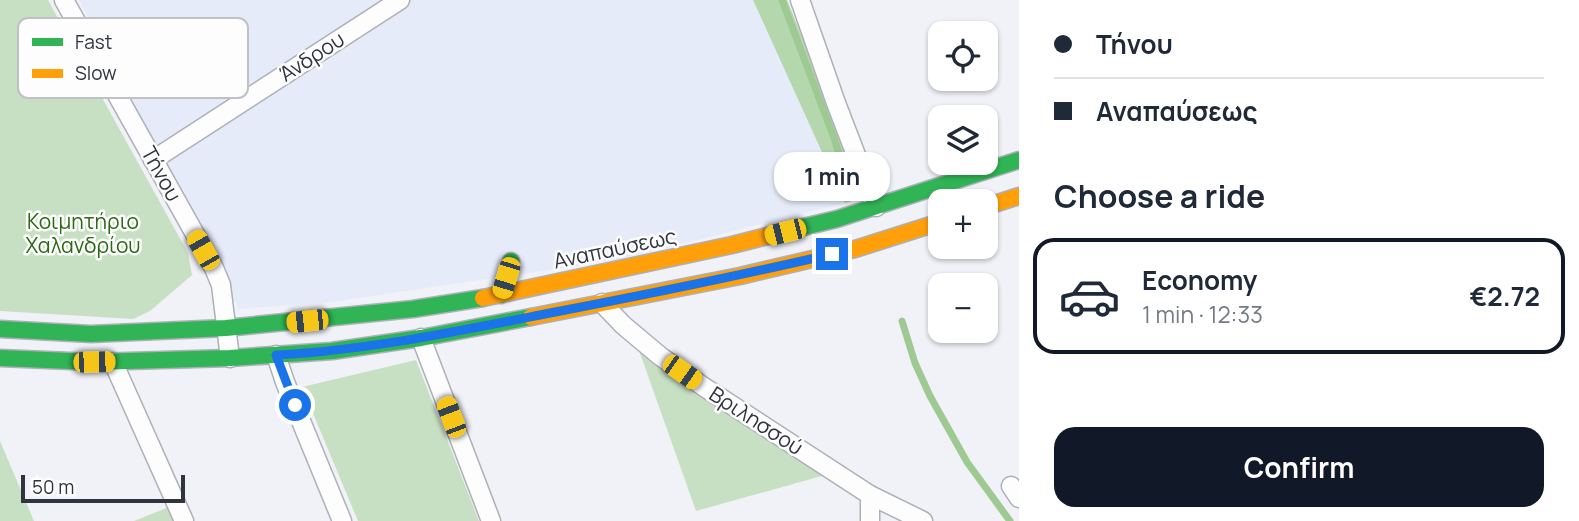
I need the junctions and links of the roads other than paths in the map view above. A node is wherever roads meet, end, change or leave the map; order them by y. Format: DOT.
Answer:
graph roads {
  1 [pos="64,0"];
  2 [pos="400,0"];
  3 [pos="800,0"];
  4 [pos="74,18"];
  5 [pos="119,98"];
  6 [pos="153,160"];
  7 [pos="1018,163"];
  8 [pos="1019,195"];
  9 [pos="998,202"];
  10 [pos="876,207"];
  11 [pos="928,226"];
  12 [pos="603,254"];
  13 [pos="511,261"];
  14 [pos="614,271"];
  15 [pos="501,295"];
  16 [pos="602,303"];
  17 [pos="226,328"];
  18 [pos="0,329"];
  19 [pos="421,338"];
  20 [pos="276,355"];
  21 [pos="0,358"];
  22 [pos="230,358"];
  23 [pos="113,362"];
  24 [pos="870,495"];
  25 [pos="184,521"];
  26 [pos="342,521"];
  27 [pos="491,521"];
  28 [pos="870,521"];
  29 [pos="923,521"];
  1 -- 4 [label="street, Τήνου"];
  2 -- 6 [label="street, Άνδρου"];
  3 -- 10 [label="street"];
  5 -- 6 [label="street, Τήνου"];
  6 -- 17 [label="street, Τήνου"];
  7 -- 10 [label="main road, Αναπαύσεως"];
  8 -- 9 [label="main road"];
  10 -- 14 [label="main road, Αναπαύσεως"];
  11 -- 16 [label="main road"];
  12 -- 14 [label="main road"];
  13 -- 15 [label="main road"];
  14 -- 15 [label="main road, Αναπαύσεως"];
  15 -- 17 [label="main road, Αναπαύσεως"];
  16 -- 19 [label="main road"];
  16 -- 24 [label="street, Βριλησσού"];
  17 -- 18 [label="main road, Αναπαύσεως"];
  17 -- 22 [label="street, Τήνου"];
  19 -- 20 [label="main road"];
  19 -- 27 [label="street"];
  20 -- 22 [label="main road"];
  20 -- 26 [label="street"];
  21 -- 23 [label="main road"];
  22 -- 23 [label="main road"];
  23 -- 25 [label="street"];
  24 -- 28 [label="street"];
  24 -- 29 [label="street, Βριλησσού"];
}
